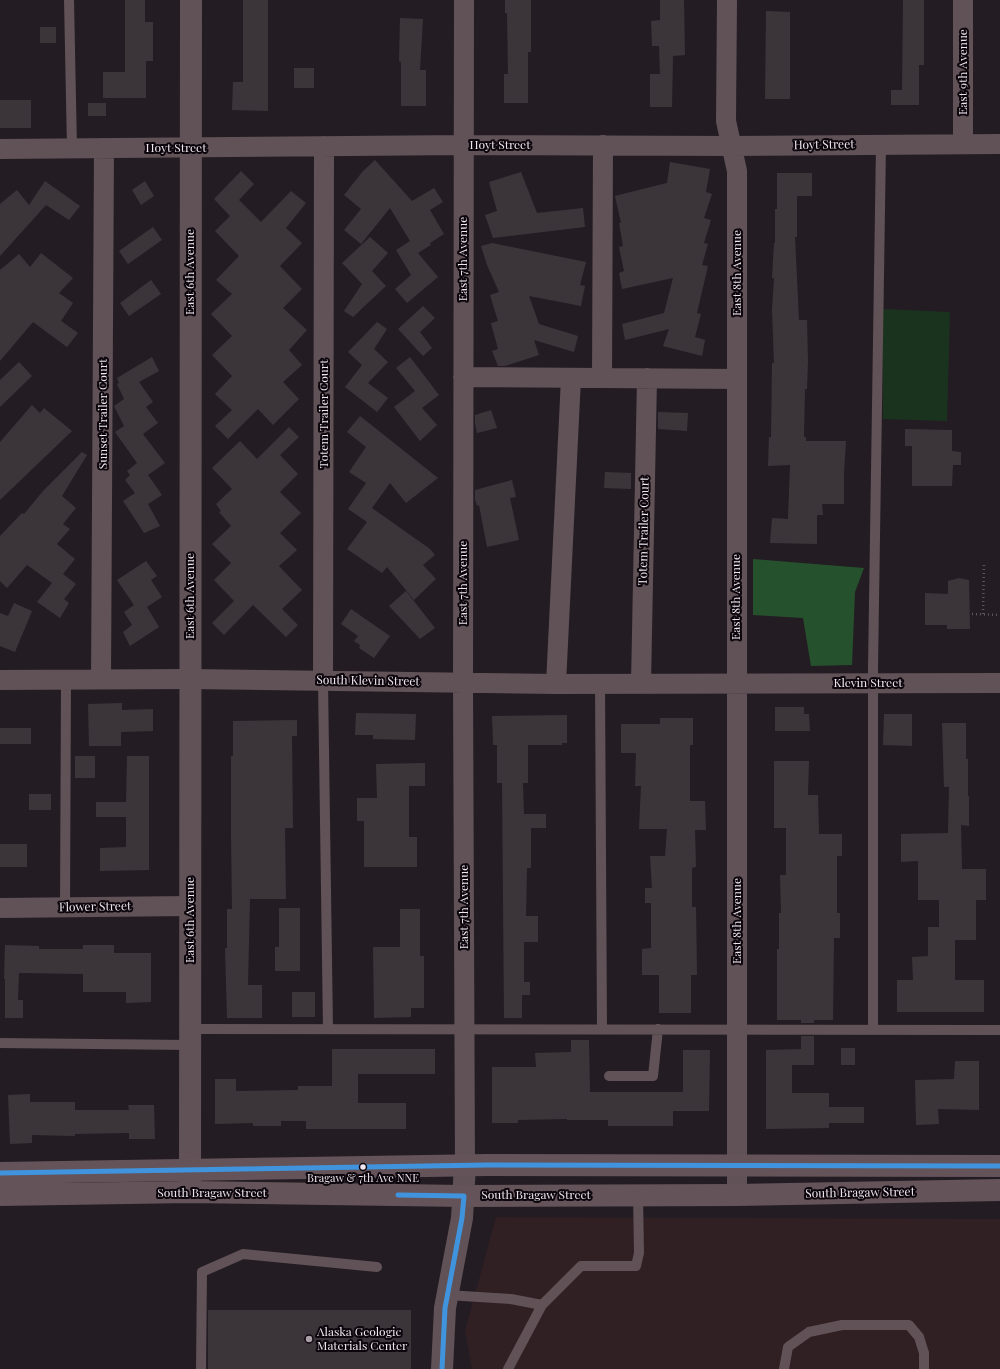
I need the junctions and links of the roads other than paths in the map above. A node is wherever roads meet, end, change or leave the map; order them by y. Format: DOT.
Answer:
graph roads {
  1 [pos="69,0"];
  2 [pos="191,0"];
  3 [pos="464,0"];
  4 [pos="727,0"];
  5 [pos="963,0"];
  6 [pos="881,144"];
  7 [pos="963,144"];
  8 [pos="1000,144"];
  9 [pos="464,145"];
  10 [pos="604,145"];
  11 [pos="324,146"];
  12 [pos="732,146"];
  13 [pos="72,148"];
  14 [pos="104,148"];
  15 [pos="190,148"];
  16 [pos="0,149"];
  17 [pos="463,377"];
  18 [pos="571,378"];
  19 [pos="602,378"];
  20 [pos="647,378"];
  21 [pos="736,379"];
  22 [pos="190,679"];
  23 [pos="0,680"];
  24 [pos="66,680"];
  25 [pos="101,680"];
  26 [pos="323,681"];
  27 [pos="463,682"];
  28 [pos="736,682"];
  29 [pos="600,683"];
  30 [pos="641,683"];
  31 [pos="873,683"];
  32 [pos="1000,683"];
  33 [pos="556,684"];
  34 [pos="190,906"];
  35 [pos="65,907"];
  36 [pos="0,908"];
  37 [pos="328,1029"];
  38 [pos="465,1029"];
  39 [pos="602,1029"];
  40 [pos="658,1029"];
  41 [pos="737,1030"];
  42 [pos="873,1030"];
  43 [pos="1000,1030"];
  44 [pos="190,1037"];
  45 [pos="0,1043"];
  46 [pos="609,1076"];
  47 [pos="737,1164"];
  48 [pos="466,1165"];
  49 [pos="1000,1166"];
  50 [pos="190,1171"];
  51 [pos="0,1173"];
  52 [pos="1000,1190"];
  53 [pos="190,1192"];
  54 [pos="0,1195"];
  55 [pos="638,1195"];
  56 [pos="736,1195"];
  57 [pos="464,1196"];
  58 [pos="377,1267"];
  59 [pos="447,1295"];
  60 [pos="542,1305"];
  61 [pos="201,1369"];
  62 [pos="442,1369"];
  63 [pos="508,1369"];
  64 [pos="784,1369"];
  65 [pos="924,1369"];
  1 -- 13 [label="lane"];
  2 -- 15 [label="street, East 6th Avenue"];
  3 -- 9 [label="street, East 7th Avenue"];
  4 -- 12 [label="street, East 8th Avenue"];
  5 -- 7 [label="street, East 9th Avenue"];
  6 -- 7 [label="street, Hoyt Street"];
  6 -- 12 [label="street, Hoyt Street"];
  6 -- 31 [label="lane"];
  7 -- 8 [label="street, Hoyt Street"];
  9 -- 10 [label="street, Hoyt Street"];
  9 -- 11 [label="street, Hoyt Street"];
  9 -- 17 [label="street, East 7th Avenue"];
  10 -- 12 [label="street, Hoyt Street"];
  10 -- 19 [label="street"];
  11 -- 15 [label="street, Hoyt Street"];
  11 -- 26 [label="street, Totem Trailer Court"];
  12 -- 21 [label="street, East 8th Avenue"];
  13 -- 14 [label="street, Hoyt Street"];
  13 -- 16 [label="street, Hoyt Street"];
  14 -- 15 [label="street, Hoyt Street"];
  14 -- 25 [label="street, Sunset Trailer Court"];
  15 -- 22 [label="street, East 6th Avenue"];
  17 -- 18 [label="street"];
  17 -- 27 [label="street, East 7th Avenue"];
  18 -- 19 [label="street"];
  18 -- 33 [label="street"];
  19 -- 20 [label="street"];
  20 -- 21 [label="street"];
  20 -- 30 [label="street, Totem Trailer Court"];
  21 -- 28 [label="street, East 8th Avenue"];
  22 -- 25 [label="street, South Klevin Street"];
  22 -- 26 [label="street, South Klevin Street"];
  22 -- 34 [label="street, East 6th Avenue"];
  23 -- 24 [label="street, South Klevin Street"];
  24 -- 25 [label="street, South Klevin Street"];
  24 -- 35 [label="lane"];
  26 -- 27 [label="street, South Klevin Street"];
  26 -- 37 [label="lane"];
  27 -- 33 [label="street, South Klevin Street"];
  27 -- 38 [label="street, East 7th Avenue"];
  28 -- 30 [label="street, South Klevin Street"];
  28 -- 31 [label="street, Klevin Street"];
  28 -- 41 [label="street, East 8th Avenue"];
  29 -- 30 [label="street, South Klevin Street"];
  29 -- 33 [label="street, South Klevin Street"];
  29 -- 39 [label="lane"];
  31 -- 32 [label="street, Klevin Street"];
  31 -- 42 [label="lane"];
  34 -- 35 [label="street, Flower Street"];
  34 -- 44 [label="street, East 6th Avenue"];
  35 -- 36 [label="street, Flower Street"];
  37 -- 38 [label="lane"];
  37 -- 44 [label="lane"];
  38 -- 39 [label="lane"];
  38 -- 48 [label="street, East 7th Avenue"];
  39 -- 40 [label="lane"];
  40 -- 41 [label="lane"];
  40 -- 46 [label="lane"];
  41 -- 42 [label="lane"];
  41 -- 47 [label="street, East 8th Avenue"];
  42 -- 43 [label="lane"];
  44 -- 45 [label="lane"];
  44 -- 50 [label="street, East 6th Avenue"];
  47 -- 48 [label="main road, South Bragaw Street"];
  47 -- 49 [label="main road, South Bragaw Street"];
  47 -- 56 [label="street, East 8th Avenue"];
  48 -- 50 [label="main road, South Bragaw Street"];
  48 -- 57 [label="street"];
  50 -- 51 [label="main road, South Bragaw Street"];
  50 -- 53 [label="street, East 6th Avenue"];
  52 -- 56 [label="main road, South Bragaw Street"];
  53 -- 54 [label="main road, South Bragaw Street"];
  53 -- 57 [label="main road, South Bragaw Street"];
  55 -- 56 [label="main road, South Bragaw Street"];
  55 -- 57 [label="main road, South Bragaw Street"];
  55 -- 60 [label="lane"];
  57 -- 59 [label="street"];
  58 -- 61 [label="lane"];
  59 -- 60 [label="lane"];
  59 -- 62 [label="street"];
  60 -- 63 [label="lane"];
  64 -- 65 [label="lane"];
}
